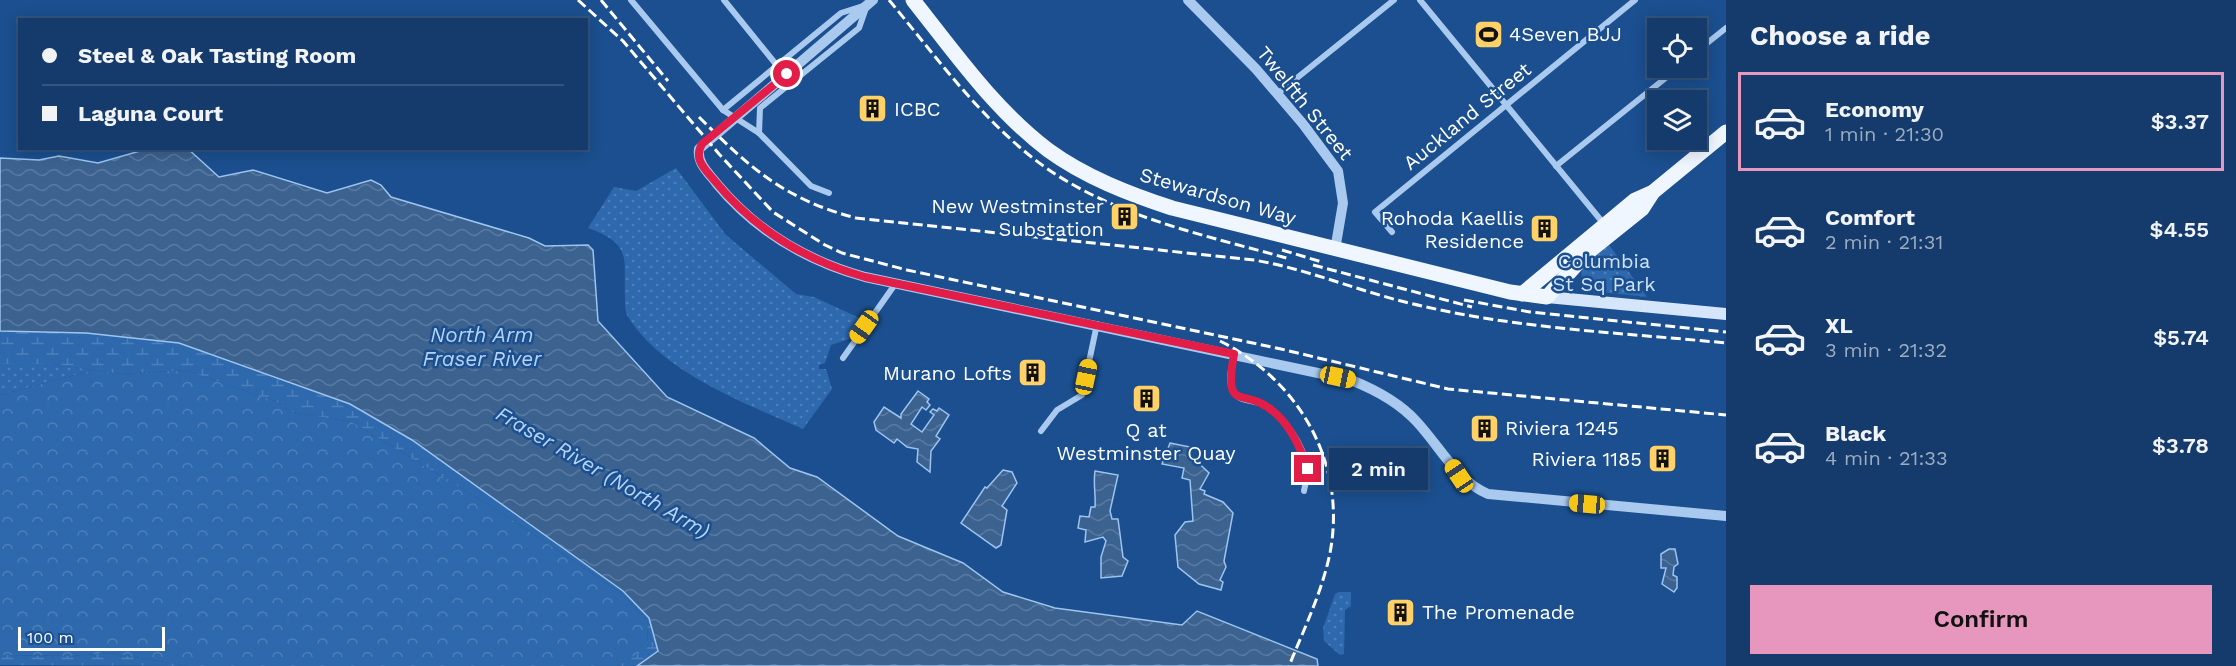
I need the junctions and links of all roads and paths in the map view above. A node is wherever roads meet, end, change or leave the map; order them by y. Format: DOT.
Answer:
graph roads {
  1 [pos="631,0"];
  2 [pos="724,0"];
  3 [pos="913,0"];
  4 [pos="1188,0"];
  5 [pos="1394,0"];
  6 [pos="1420,0"];
  7 [pos="1635,0"];
  8 [pos="870,3"];
  9 [pos="1726,28"];
  10 [pos="1707,43"];
  11 [pos="778,66"];
  12 [pos="1666,78"];
  13 [pos="791,83"];
  14 [pos="1277,94"];
  15 [pos="1507,106"];
  16 [pos="723,110"];
  17 [pos="1726,132"];
  18 [pos="759,133"];
  19 [pos="1556,166"];
  20 [pos="1653,192"];
  21 [pos="830,193"];
  22 [pos="1605,225"];
  23 [pos="1392,232"];
  24 [pos="1335,250"];
  25 [pos="896,283"];
  26 [pos="1522,294"];
  27 [pos="1547,297"];
  28 [pos="1726,314"];
  29 [pos="1096,324"];
  30 [pos="1234,354"];
  31 [pos="843,358"];
  32 [pos="1041,431"];
  33 [pos="1304,491"];
  34 [pos="1726,516"];
  1 -- 16 [label="street"];
  2 -- 11 [label="street"];
  3 -- 24 [label="main road, Stewardson Way"];
  4 -- 14 [label="street, Twelfth Street"];
  5 -- 14 [label="street"];
  6 -- 15 [label="street"];
  7 -- 15 [label="street, Auckland Street"];
  8 -- 11 [label="street"];
  8 -- 13 [label="street"];
  8 -- 25 [label="street"];
  9 -- 10 [label="street"];
  11 -- 13 [label="street"];
  11 -- 16 [label="street"];
  12 -- 19 [label="street"];
  13 -- 18 [label="street"];
  14 -- 24 [label="street, Twelfth Street"];
  15 -- 19 [label="street"];
  15 -- 23 [label="street, Auckland Street"];
  16 -- 18 [label="street"];
  17 -- 20 [label="main road"];
  18 -- 21 [label="street"];
  19 -- 22 [label="street"];
  20 -- 22 [label="main road"];
  20 -- 27 [label="main road"];
  22 -- 26 [label="main road"];
  24 -- 26 [label="main road, Stewardson Way"];
  25 -- 29 [label="street"];
  25 -- 31 [label="street"];
  26 -- 27 [label="main road, Stewardson Way"];
  27 -- 28 [label="main road"];
  29 -- 30 [label="street"];
  29 -- 32 [label="street"];
  30 -- 33 [label="street"];
  30 -- 34 [label="street"];
}
